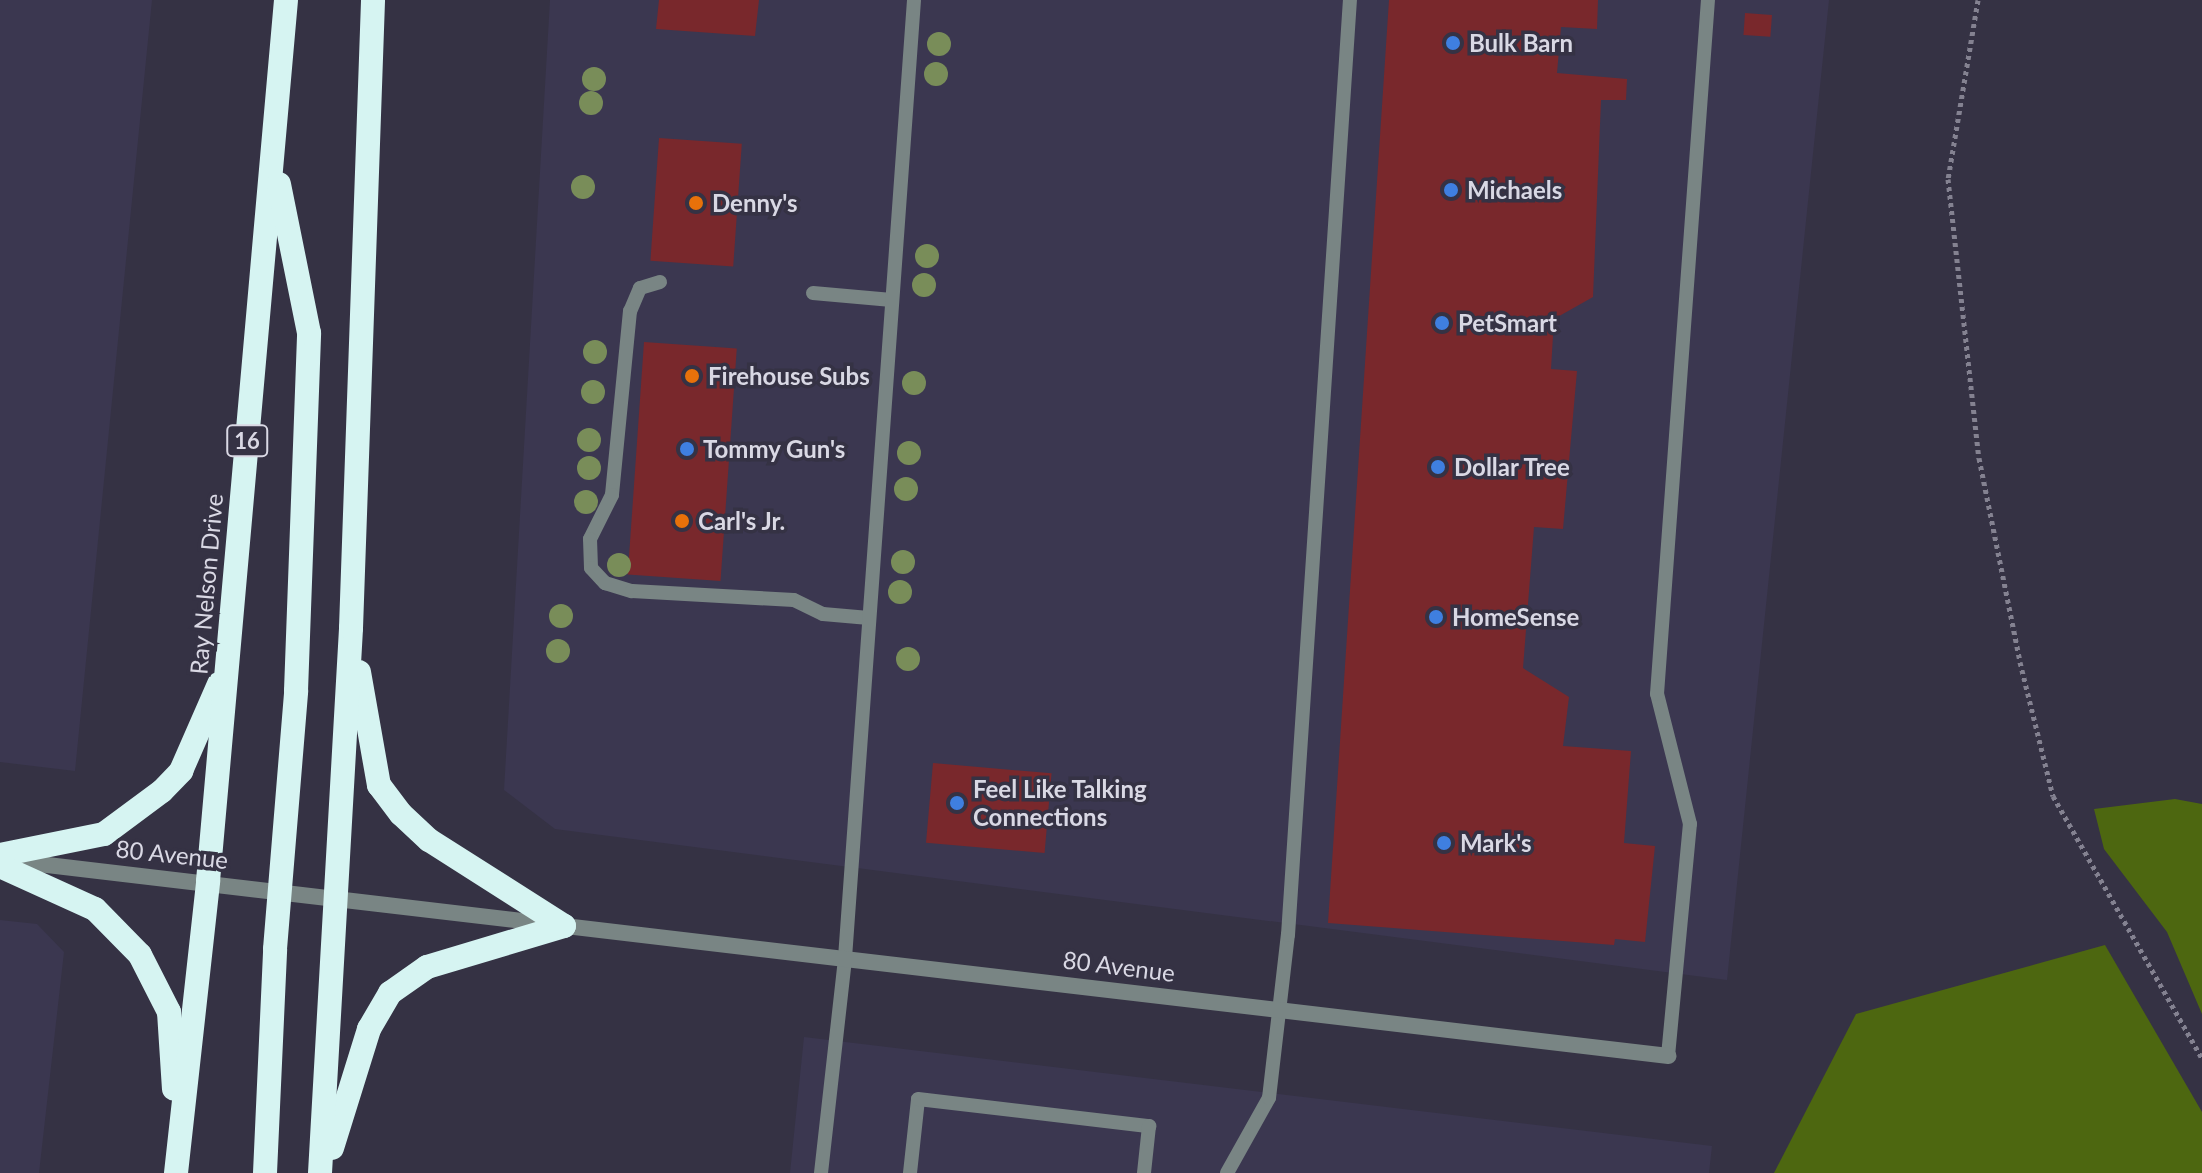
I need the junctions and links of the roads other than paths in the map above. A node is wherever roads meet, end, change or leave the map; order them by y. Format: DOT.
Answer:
graph roads {
  1 [pos="286,0"];
  2 [pos="373,0"];
  3 [pos="914,0"];
  4 [pos="1350,0"];
  5 [pos="1708,0"];
  6 [pos="274,159"];
  7 [pos="660,282"];
  8 [pos="813,293"];
  9 [pos="892,300"];
  10 [pos="869,618"];
  11 [pos="351,628"];
  12 [pos="226,667"];
  13 [pos="0,860"];
  14 [pos="208,881"];
  15 [pos="280,891"];
  16 [pos="338,898"];
  17 [pos="564,926"];
  18 [pos="845,958"];
  19 [pos="1279,1009"];
  20 [pos="1668,1056"];
  21 [pos="177,1162"];
  22 [pos="265,1173"];
  23 [pos="322,1173"];
  24 [pos="821,1173"];
  25 [pos="910,1173"];
  26 [pos="1144,1173"];
  27 [pos="1227,1173"];
  1 -- 6 [label="highway, Ray Nelson Drive / 16"];
  2 -- 11 [label="highway"];
  3 -- 9 [label="lane"];
  4 -- 19 [label="lane"];
  5 -- 20 [label="lane"];
  6 -- 12 [label="highway, Ray Nelson Drive / 16"];
  6 -- 15 [label="highway"];
  7 -- 10 [label="lane"];
  8 -- 9 [label="lane"];
  9 -- 10 [label="lane"];
  10 -- 18 [label="lane"];
  11 -- 16 [label="highway"];
  11 -- 17 [label="highway"];
  12 -- 13 [label="highway"];
  12 -- 14 [label="highway, Ray Nelson Drive / 16"];
  13 -- 14 [label="street, 80 Avenue"];
  13 -- 21 [label="highway"];
  14 -- 15 [label="street, 80 Avenue"];
  14 -- 21 [label="highway, Ray Nelson Drive / 16"];
  15 -- 16 [label="street, 80 Avenue"];
  15 -- 22 [label="highway"];
  16 -- 17 [label="street, 80 Avenue"];
  16 -- 23 [label="highway"];
  17 -- 18 [label="street, 80 Avenue"];
  17 -- 23 [label="highway"];
  18 -- 19 [label="street, 80 Avenue"];
  18 -- 24 [label="lane"];
  19 -- 20 [label="street, 80 Avenue"];
  19 -- 27 [label="lane"];
  25 -- 26 [label="lane"];
}
